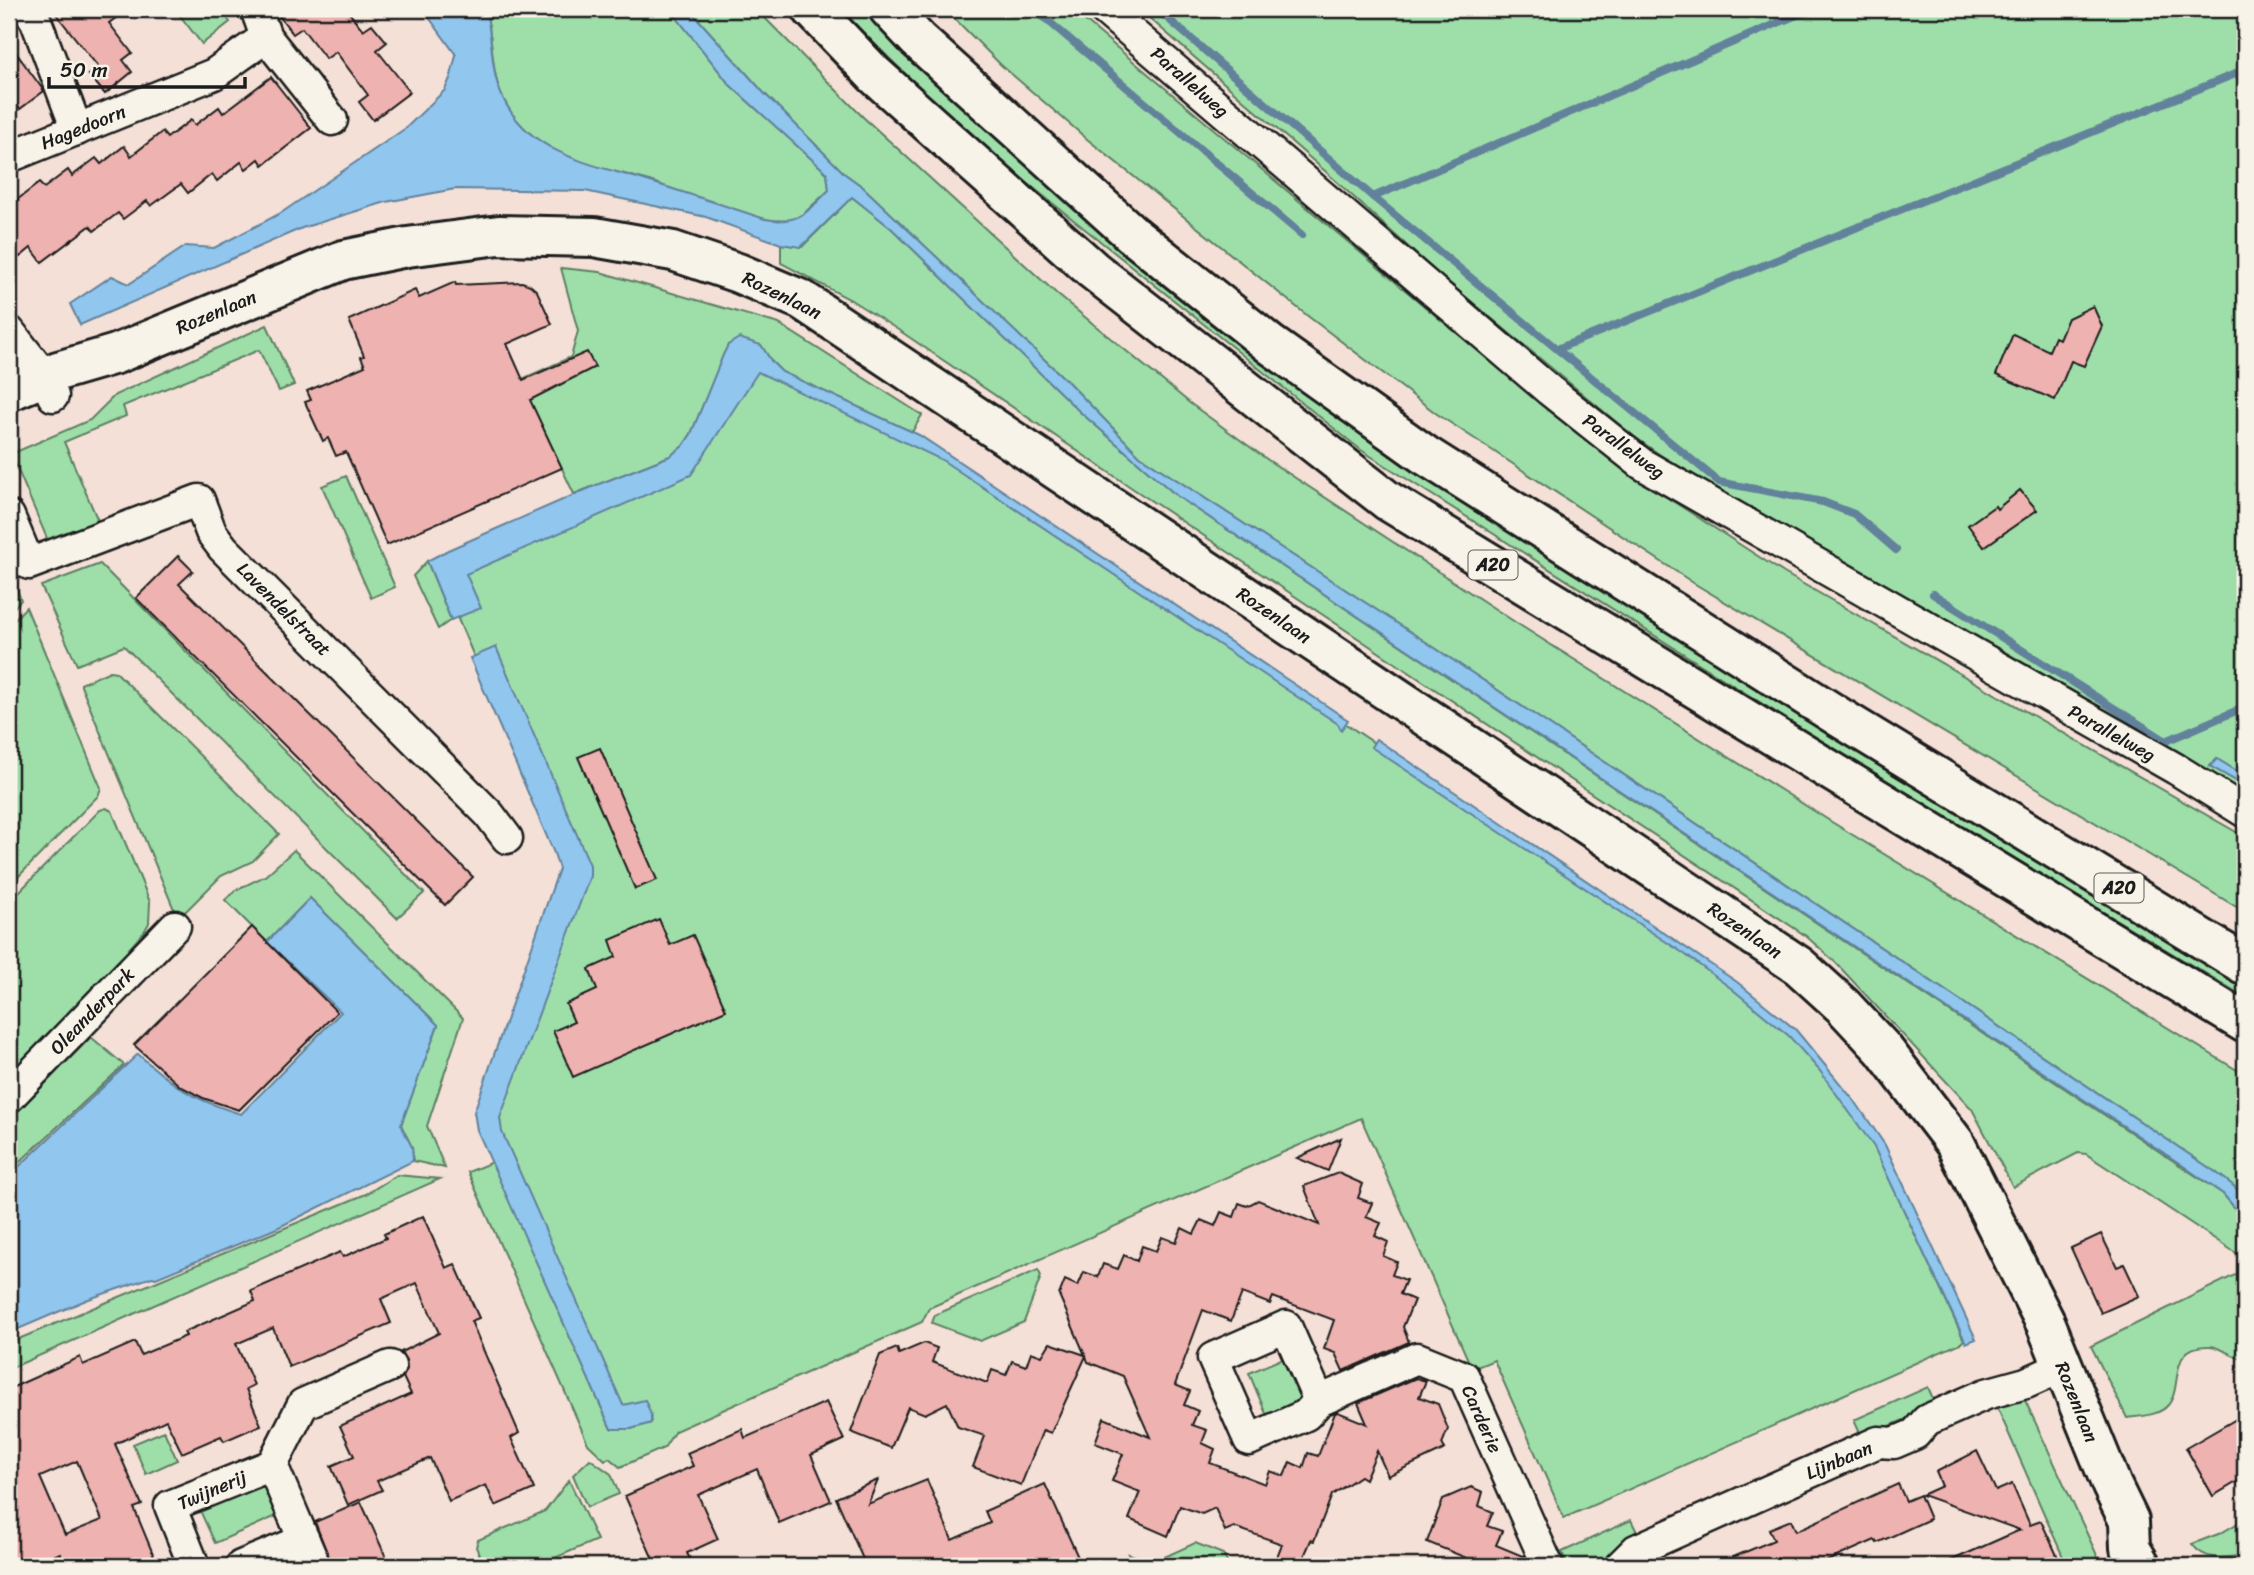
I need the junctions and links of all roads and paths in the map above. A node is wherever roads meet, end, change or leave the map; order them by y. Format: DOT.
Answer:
graph roads {
  1 [pos="27,9"];
  2 [pos="256,9"];
  3 [pos="812,9"];
  4 [pos="889,9"];
  5 [pos="1104,9"];
  6 [pos="266,37"];
  7 [pos="332,120"];
  8 [pos="77,130"];
  9 [pos="9,157"];
  10 [pos="9,331"];
  11 [pos="49,386"];
  12 [pos="9,391"];
  13 [pos="9,416"];
  14 [pos="9,516"];
  15 [pos="2245,812"];
  16 [pos="508,838"];
  17 [pos="174,926"];
  18 [pos="2245,965"];
  19 [pos="2245,1023"];
  20 [pos="9,1097"];
  21 [pos="390,1366"];
  22 [pos="2062,1367"];
  23 [pos="1319,1401"];
  24 [pos="272,1465"];
  25 [pos="2129,1521"];
  26 [pos="310,1553"];
  27 [pos="194,1566"];
  28 [pos="241,1566"];
  29 [pos="1548,1566"];
  30 [pos="1620,1566"];
  31 [pos="2141,1566"];
  32 [pos="2171,1566"];
  1 -- 8 [label="street"];
  2 -- 6 [label="street"];
  3 -- 19 [label="main road, A20"];
  4 -- 18 [label="main road, A20"];
  5 -- 15 [label="street, Parallelweg"];
  6 -- 7 [label="street"];
  6 -- 8 [label="street, Hagedoorn"];
  8 -- 9 [label="street, Hagedoorn"];
  10 -- 11 [label="street"];
  11 -- 12 [label="main road, Rozenlaan"];
  11 -- 13 [label="main road, Rozenlaan"];
  11 -- 22 [label="main road, Rozenlaan"];
  14 -- 16 [label="street, Lavendelstraat"];
  17 -- 20 [label="street, Oleanderpark"];
  21 -- 24 [label="street"];
  22 -- 25 [label="main road, Rozenlaan"];
  22 -- 30 [label="street, Lijnbaan"];
  23 -- 29 [label="street, Carderie"];
  24 -- 26 [label="street"];
  24 -- 27 [label="street, Twijnerij"];
  25 -- 31 [label="main road, Rozenlaan"];
  25 -- 32 [label="main road, Rozenlaan"];
  26 -- 28 [label="street"];
}
